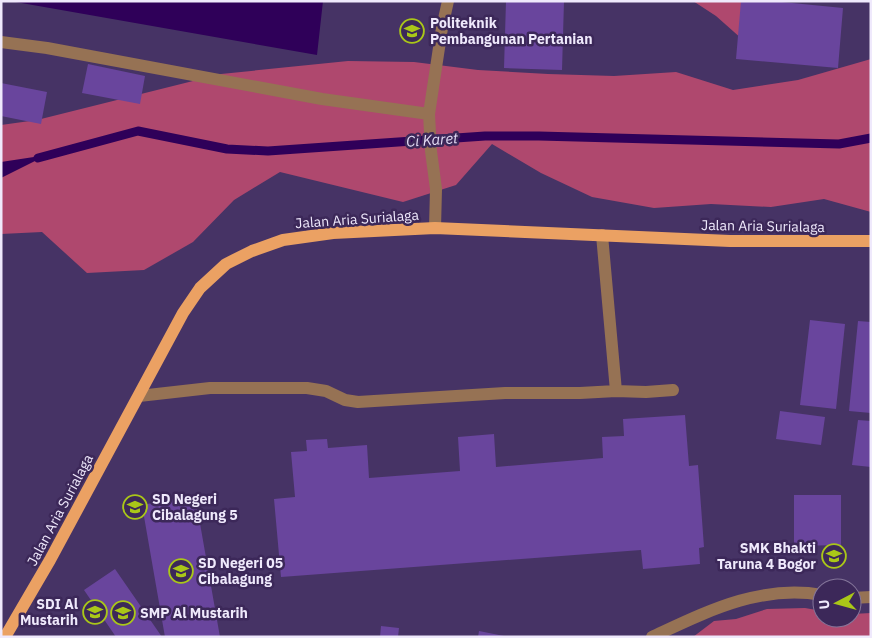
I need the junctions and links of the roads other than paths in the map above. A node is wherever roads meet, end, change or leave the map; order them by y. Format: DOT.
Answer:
graph roads {
  1 [pos="448,1"];
  2 [pos="1,42"];
  3 [pos="429,114"];
  4 [pos="435,228"];
  5 [pos="602,235"];
  6 [pos="871,241"];
  7 [pos="673,390"];
  8 [pos="616,391"];
  9 [pos="139,396"];
  10 [pos="812,594"];
  11 [pos="5,637"];
  12 [pos="652,637"];
  1 -- 3 [label="street"];
  2 -- 3 [label="street"];
  3 -- 4 [label="street"];
  4 -- 5 [label="main road, Jalan Aria Surialaga"];
  4 -- 9 [label="main road, Jalan Aria Surialaga"];
  5 -- 6 [label="main road, Jalan Aria Surialaga"];
  5 -- 8 [label="street"];
  7 -- 8 [label="street"];
  8 -- 9 [label="street"];
  9 -- 11 [label="main road, Jalan Aria Surialaga"];
  10 -- 12 [label="street"];
}
